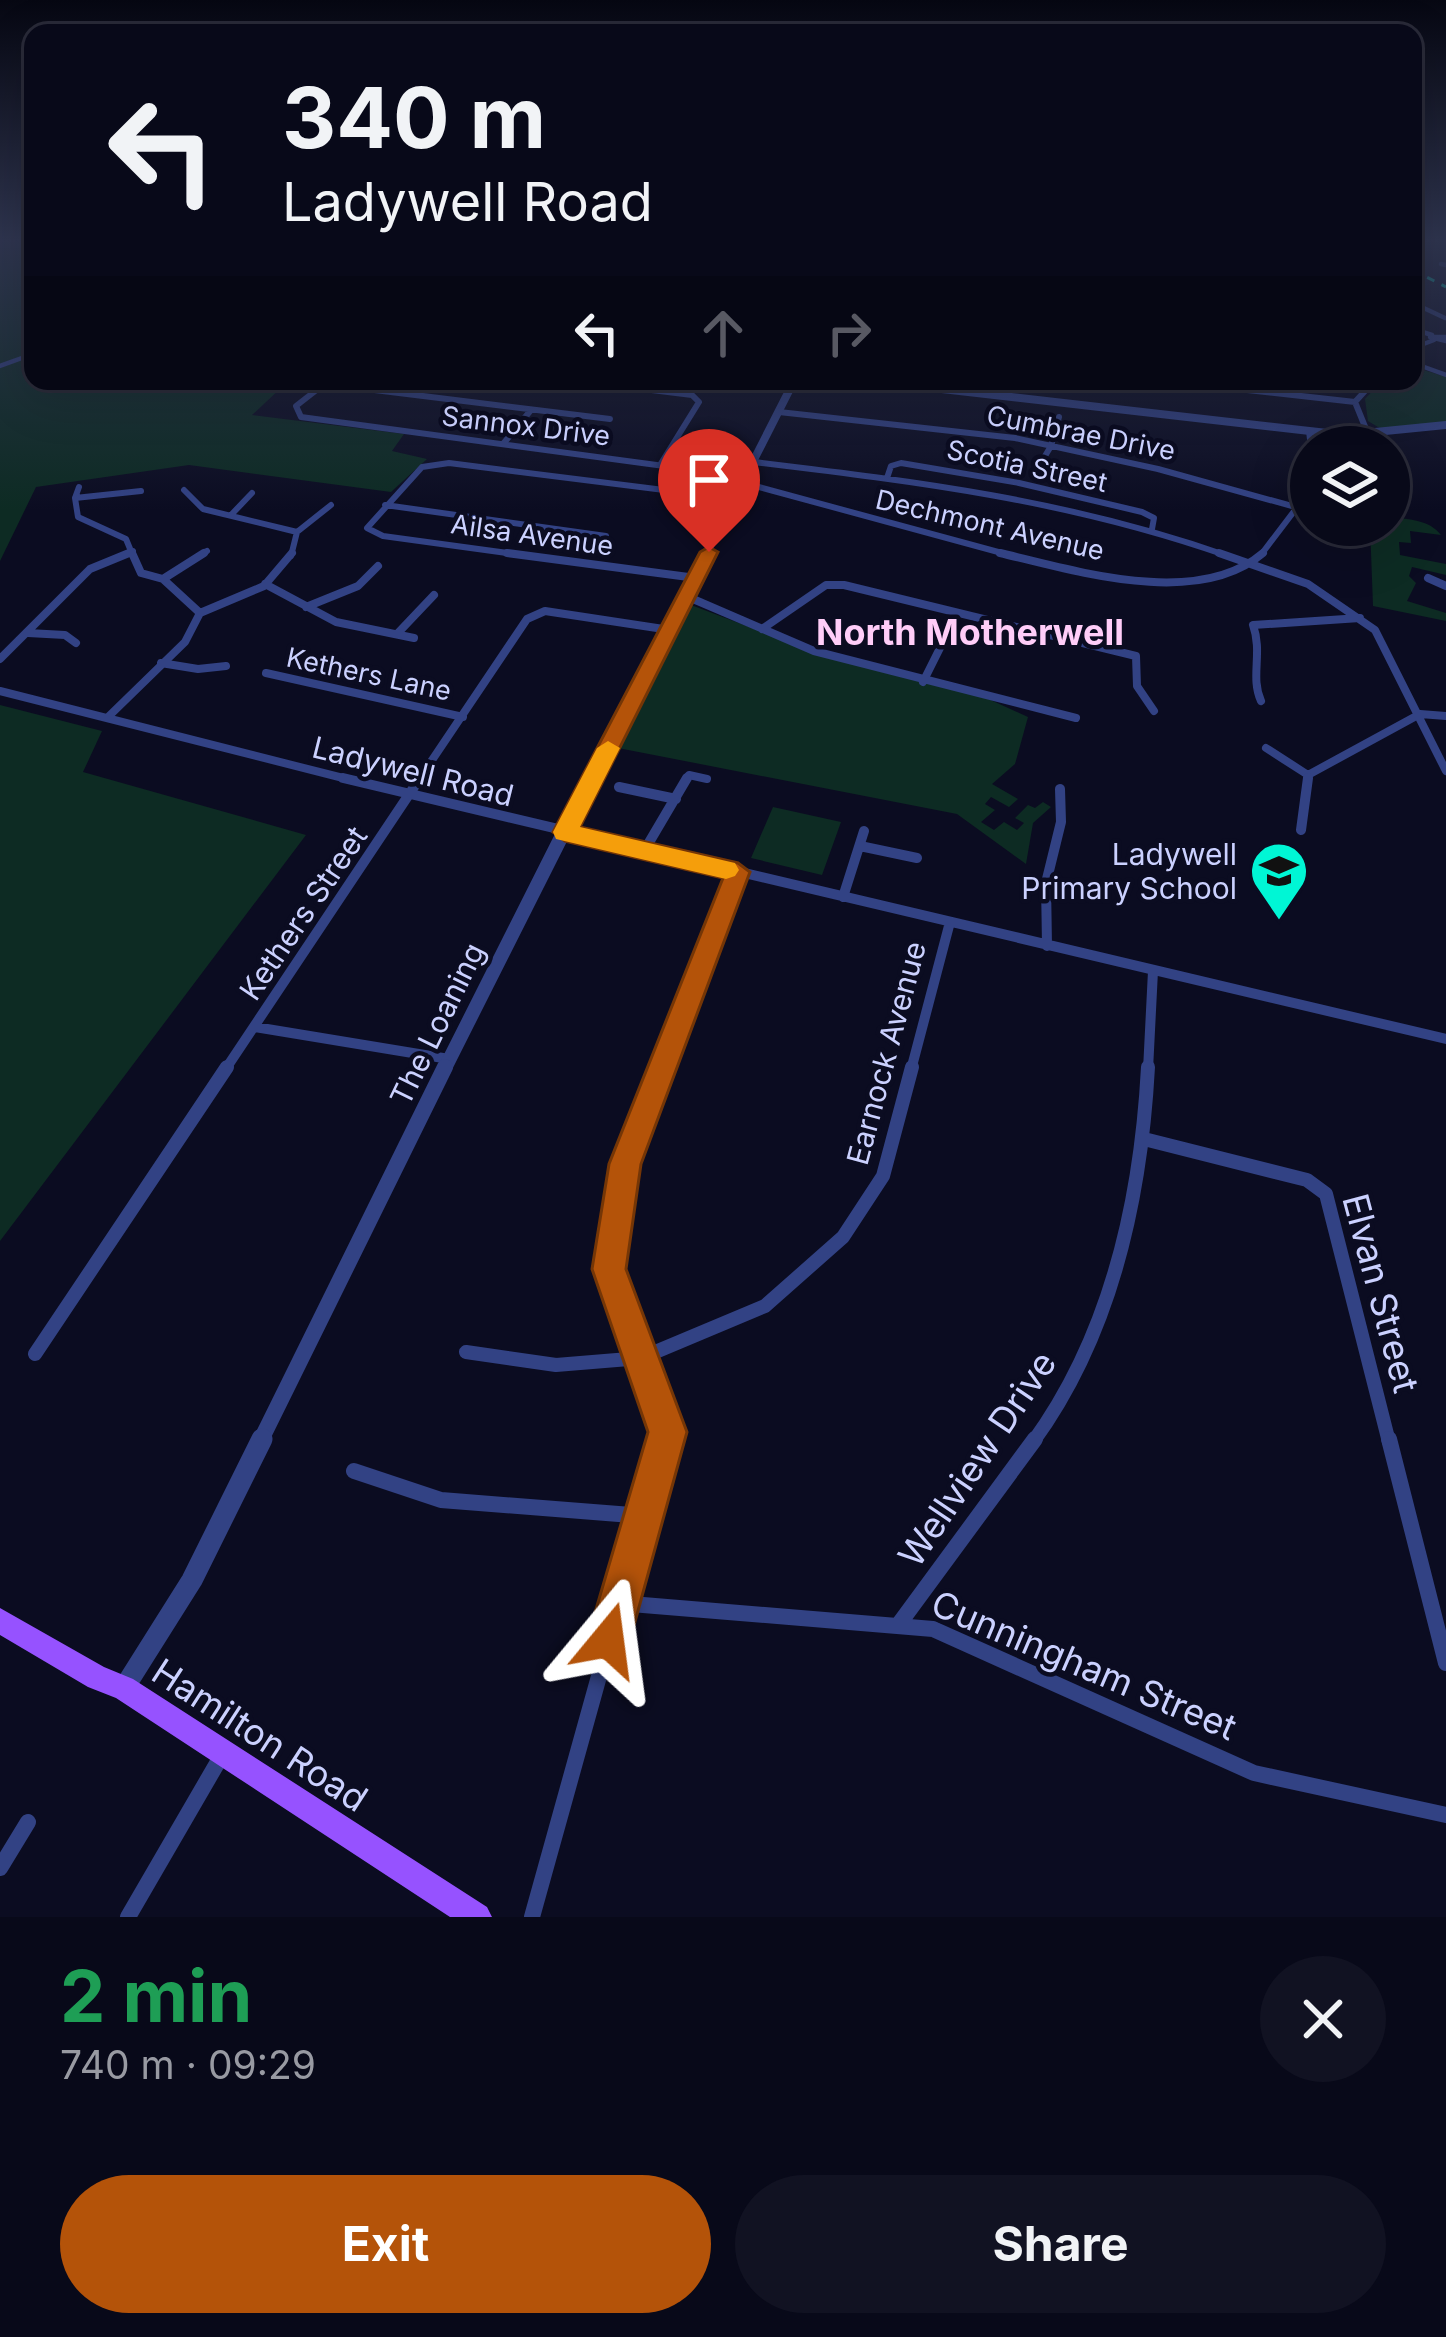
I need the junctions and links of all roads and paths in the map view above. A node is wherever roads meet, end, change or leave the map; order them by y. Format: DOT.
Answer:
graph roads {
  1 [pos="1422,333"];
  2 [pos="1445,337"];
  3 [pos="1433,338"];
  4 [pos="1422,344"];
  5 [pos="316,390"];
  6 [pos="374,390"];
  7 [pos="662,390"];
  8 [pos="790,390"];
  9 [pos="950,390"];
  10 [pos="978,390"];
  11 [pos="1244,390"];
  12 [pos="1364,390"];
  13 [pos="382,391"];
  14 [pos="1261,392"];
  15 [pos="976,393"];
  16 [pos="1355,402"];
  17 [pos="531,410"];
  18 [pos="779,412"];
  19 [pos="1059,418"];
  20 [pos="610,419"];
  21 [pos="1446,425"];
  22 [pos="1366,426"];
  23 [pos="1290,428"];
  24 [pos="1410,429"];
  25 [pos="503,444"];
  26 [pos="1051,446"];
  27 [pos="754,462"];
  28 [pos="660,465"];
  29 [pos="1036,472"];
  30 [pos="887,478"];
  31 [pos="745,480"];
  32 [pos="79,487"];
  33 [pos="184,490"];
  34 [pos="141,491"];
  35 [pos="252,493"];
  36 [pos="208,494"];
  37 [pos="75,498"];
  38 [pos="192,498"];
  39 [pos="736,499"];
  40 [pos="244,501"];
  41 [pos="258,502"];
  42 [pos="331,505"];
  43 [pos="385,505"];
  44 [pos="1290,505"];
  45 [pos="231,515"];
  46 [pos="1290,518"];
  47 [pos="1152,529"];
  48 [pos="297,532"];
  49 [pos="606,536"];
  50 [pos="1211,547"];
  51 [pos="134,551"];
  52 [pos="207,551"];
  53 [pos="1252,561"];
  54 [pos="378,566"];
  55 [pos="1231,574"];
  56 [pos="696,578"];
  57 [pos="1428,578"];
  58 [pos="163,580"];
  59 [pos="348,580"];
  60 [pos="361,583"];
  61 [pos="265,584"];
  62 [pos="1446,586"];
  63 [pos="686,596"];
  64 [pos="442,605"];
  65 [pos="306,607"];
  66 [pos="200,613"];
  67 [pos="956,616"];
  68 [pos="1360,618"];
  69 [pos="762,629"];
  70 [pos="670,630"];
  71 [pos="28,633"];
  72 [pos="397,634"];
  73 [pos="414,638"];
  74 [pos="76,644"];
  75 [pos="0,659"];
  76 [pos="161,664"];
  77 [pos="226,666"];
  78 [pos="266,674"];
  79 [pos="923,682"];
  80 [pos="0,692"];
  81 [pos="1261,701"];
  82 [pos="1154,711"];
  83 [pos="1420,714"];
  84 [pos="463,716"];
  85 [pos="1446,716"];
  86 [pos="106,718"];
  87 [pos="1076,718"];
  88 [pos="1266,748"];
  89 [pos="1446,771"];
  90 [pos="1308,775"];
  91 [pos="707,779"];
  92 [pos="620,787"];
  93 [pos="1060,789"];
  94 [pos="410,796"];
  95 [pos="676,799"];
  96 [pos="1301,830"];
  97 [pos="864,831"];
  98 [pos="565,832"];
  99 [pos="860,846"];
  100 [pos="644,851"];
  101 [pos="916,858"];
  102 [pos="738,872"];
  103 [pos="844,897"];
  104 [pos="950,922"];
  105 [pos="1047,946"];
  106 [pos="1153,971"];
  107 [pos="255,1027"];
  108 [pos="1446,1039"];
  109 [pos="449,1059"];
  110 [pos="1144,1138"];
  111 [pos="466,1352"];
  112 [pos="35,1354"];
  113 [pos="641,1358"];
  114 [pos="354,1471"];
  115 [pos="644,1516"];
  116 [pos="619,1603"];
  117 [pos="0,1621"];
  118 [pos="899,1624"];
  119 [pos="1446,1663"];
  120 [pos="124,1688"];
  121 [pos="222,1755"];
  122 [pos="1446,1815"];
  123 [pos="28,1822"];
  124 [pos="0,1868"];
  125 [pos="128,1917"];
  126 [pos="477,1917"];
  127 [pos="532,1917"];
  1 -- 3 [label="street"];
  2 -- 3 [label="street"];
  3 -- 4 [label="street"];
  5 -- 25 [label="street, Sannox Drive"];
  6 -- 13 [label="street"];
  7 -- 28 [label="street"];
  8 -- 18 [label="street, The Loaning"];
  9 -- 15 [label="street"];
  10 -- 15 [label="street"];
  11 -- 14 [label="street"];
  12 -- 16 [label="street"];
  13 -- 17 [label="street"];
  14 -- 16 [label="street"];
  15 -- 23 [label="street"];
  16 -- 22 [label="street"];
  17 -- 20 [label="street"];
  17 -- 25 [label="street"];
  18 -- 26 [label="street, Cumbrae Drive"];
  18 -- 27 [label="street, The Loaning"];
  19 -- 26 [label="street"];
  21 -- 24 [label="street"];
  25 -- 28 [label="street, Sannox Drive"];
  26 -- 29 [label="street"];
  26 -- 44 [label="street, Cumbrae Drive"];
  27 -- 30 [label="street, Scotia Street"];
  27 -- 31 [label="street, The Loaning"];
  28 -- 31 [label="street, Sannox Drive"];
  30 -- 47 [label="street, Scotia Street"];
  30 -- 47 [label="street, Scotia Street"];
  31 -- 39 [label="street, The Loaning"];
  31 -- 55 [label="street, Dechmont Avenue"];
  32 -- 37 [label="street"];
  33 -- 38 [label="street"];
  34 -- 37 [label="street"];
  35 -- 40 [label="street"];
  36 -- 38 [label="street"];
  37 -- 51 [label="street"];
  38 -- 45 [label="street"];
  39 -- 43 [label="street"];
  39 -- 56 [label="street, The Loaning"];
  40 -- 41 [label="street"];
  40 -- 45 [label="street"];
  42 -- 48 [label="street"];
  43 -- 49 [label="street"];
  43 -- 56 [label="street, Ailsa Avenue"];
  45 -- 48 [label="street"];
  46 -- 53 [label="street, Dechmont Avenue"];
  47 -- 50 [label="street, Scotia Street"];
  48 -- 61 [label="street"];
  50 -- 53 [label="street, Scotia Street"];
  50 -- 55 [label="street"];
  51 -- 58 [label="street"];
  51 -- 71 [label="street"];
  52 -- 58 [label="street"];
  53 -- 55 [label="street, Dechmont Avenue"];
  53 -- 68 [label="street, Scotia Street"];
  54 -- 60 [label="street"];
  56 -- 63 [label="street, The Loaning"];
  57 -- 62 [label="street"];
  58 -- 66 [label="street"];
  59 -- 60 [label="street"];
  60 -- 65 [label="street"];
  61 -- 65 [label="street"];
  61 -- 66 [label="street"];
  63 -- 69 [label="street"];
  63 -- 70 [label="street, The Loaning"];
  64 -- 72 [label="street"];
  65 -- 72 [label="street"];
  66 -- 76 [label="street"];
  67 -- 69 [label="street"];
  67 -- 79 [label="street"];
  67 -- 82 [label="street"];
  68 -- 81 [label="street"];
  68 -- 83 [label="street, Scotia Street"];
  69 -- 79 [label="street"];
  70 -- 84 [label="street, Kethers Street"];
  70 -- 98 [label="street, The Loaning"];
  71 -- 74 [label="street"];
  71 -- 75 [label="street"];
  72 -- 73 [label="street"];
  76 -- 77 [label="street"];
  76 -- 86 [label="street"];
  78 -- 84 [label="street, Kethers Lane"];
  79 -- 87 [label="street"];
  80 -- 86 [label="street, Ladywell Road"];
  83 -- 85 [label="street"];
  83 -- 89 [label="street, Scotia Street"];
  83 -- 90 [label="street"];
  84 -- 94 [label="street, Kethers Street"];
  86 -- 94 [label="street, Ladywell Road"];
  88 -- 90 [label="street"];
  90 -- 96 [label="street"];
  91 -- 95 [label="street"];
  92 -- 95 [label="street"];
  93 -- 105 [label="street"];
  94 -- 98 [label="street, Ladywell Road"];
  94 -- 107 [label="street, Kethers Street"];
  95 -- 100 [label="street"];
  97 -- 99 [label="street"];
  98 -- 100 [label="street, Ladywell Road"];
  98 -- 109 [label="street, The Loaning"];
  99 -- 101 [label="street"];
  99 -- 103 [label="street"];
  100 -- 102 [label="street, Ladywell Road"];
  102 -- 103 [label="street, Ladywell Road"];
  102 -- 113 [label="street"];
  103 -- 104 [label="street, Ladywell Road"];
  104 -- 105 [label="street, Ladywell Road"];
  104 -- 113 [label="street, Earnock Avenue"];
  105 -- 106 [label="street, Ladywell Road"];
  106 -- 108 [label="street, Ladywell Road"];
  106 -- 110 [label="street, Wellview Drive"];
  107 -- 109 [label="street"];
  107 -- 112 [label="street, Kethers Street"];
  109 -- 120 [label="street, The Loaning"];
  110 -- 118 [label="street, Wellview Drive"];
  110 -- 119 [label="street, Elvan Street"];
  111 -- 113 [label="street, Earnock Avenue"];
  113 -- 115 [label="street"];
  114 -- 115 [label="street"];
  115 -- 116 [label="street"];
  116 -- 118 [label="street, Cunningham Street"];
  116 -- 127 [label="street"];
  117 -- 120 [label="main road, Hamilton Road"];
  118 -- 122 [label="street, Cunningham Street"];
  120 -- 121 [label="main road, Hamilton Road"];
  121 -- 125 [label="street"];
  121 -- 126 [label="main road, Hamilton Road"];
  123 -- 124 [label="street"];
}
